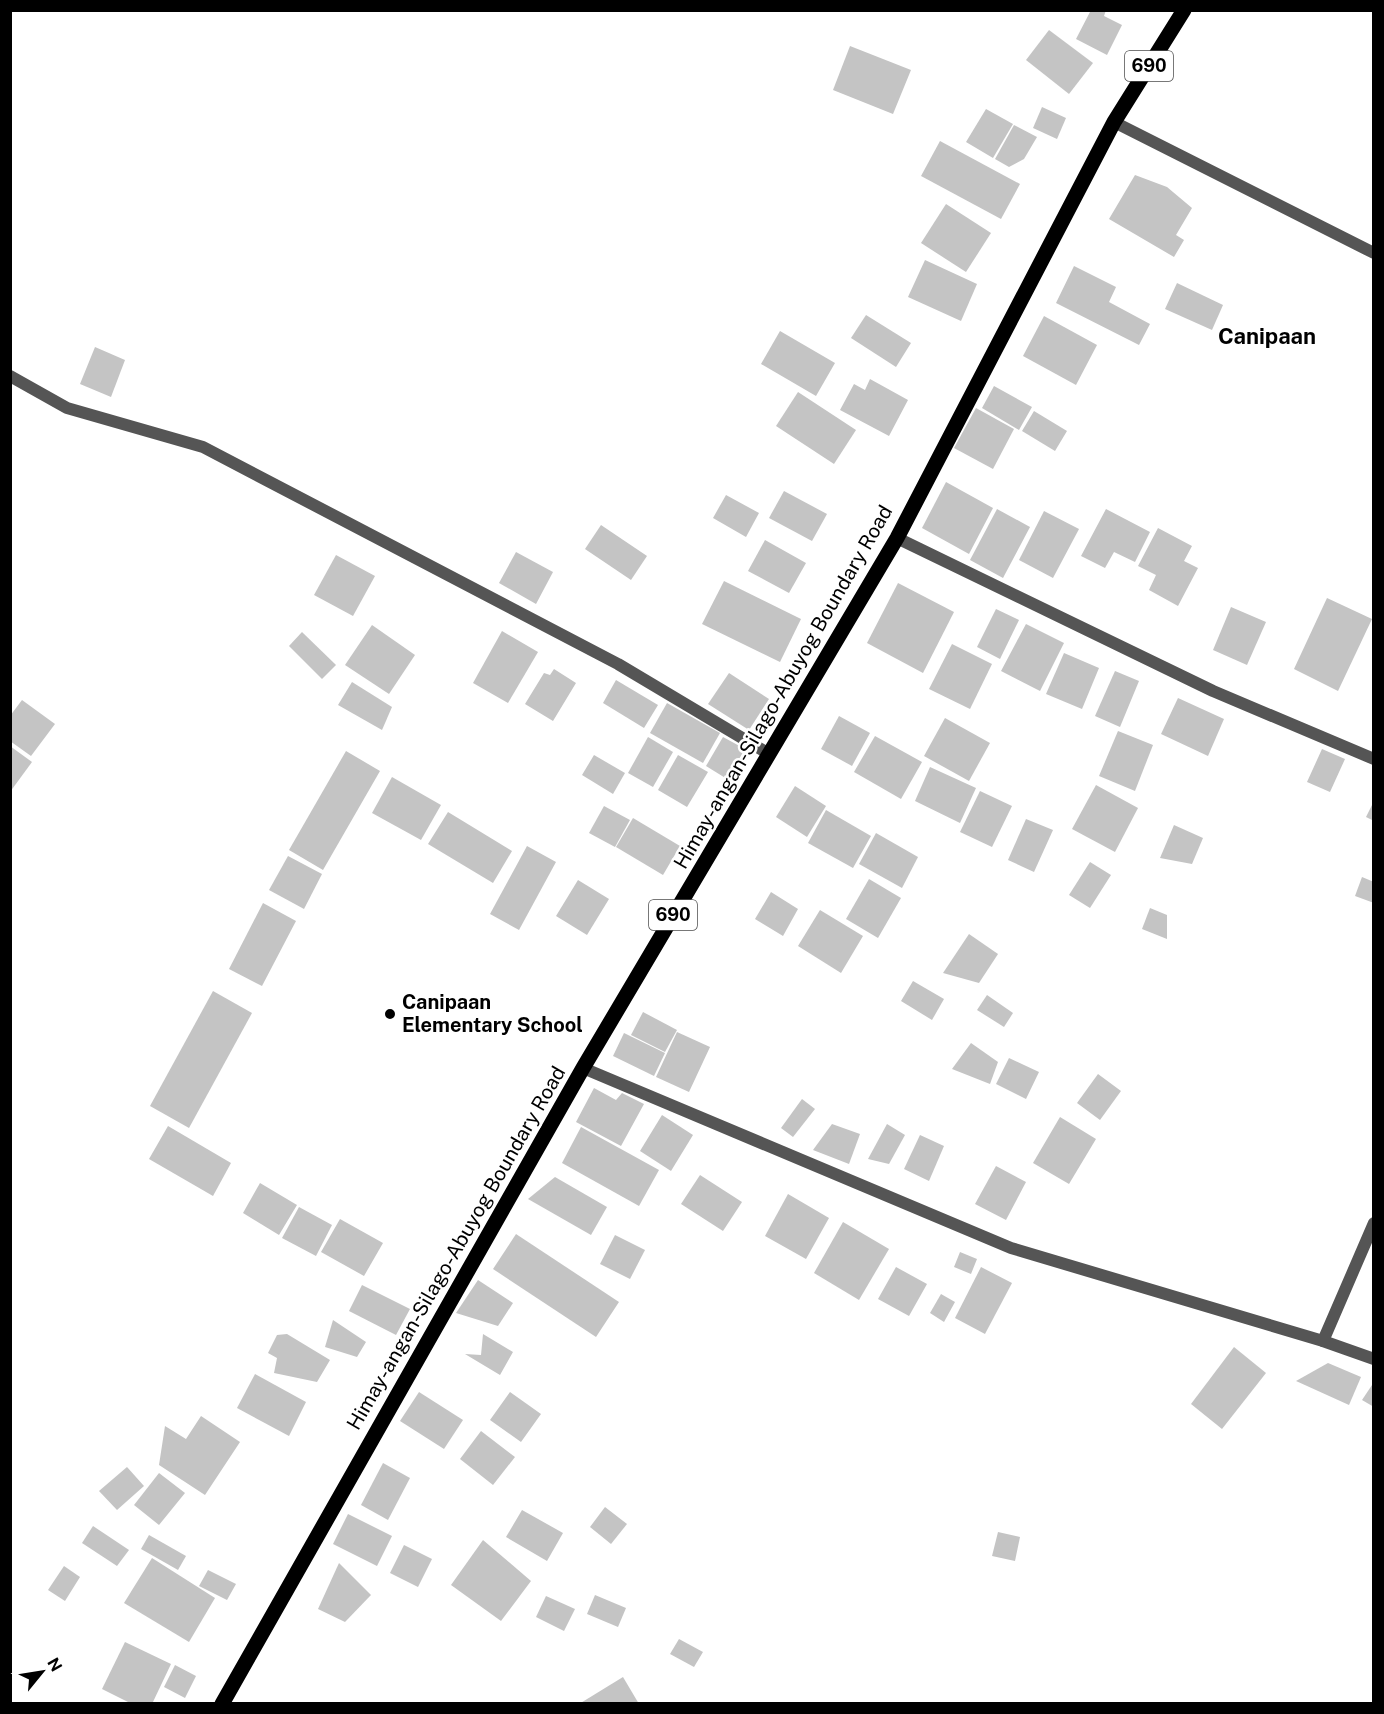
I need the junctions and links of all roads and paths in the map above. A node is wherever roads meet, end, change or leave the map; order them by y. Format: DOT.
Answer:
graph roads {
  1 [pos="1184,10"];
  2 [pos="1114,122"];
  3 [pos="1374,253"];
  4 [pos="10,376"];
  5 [pos="897,538"];
  6 [pos="769,754"];
  7 [pos="1374,759"];
  8 [pos="583,1068"];
  9 [pos="1374,1223"];
  10 [pos="1323,1341"];
  11 [pos="1374,1359"];
  12 [pos="222,1704"];
  1 -- 2 [label="main road, 690"];
  2 -- 3 [label="street"];
  2 -- 5 [label="main road, Himay-angan-Silago-Abuyog Boundary Road / 690"];
  4 -- 6 [label="street"];
  5 -- 6 [label="main road, Himay-angan-Silago-Abuyog Boundary Road / 690"];
  5 -- 7 [label="street"];
  6 -- 8 [label="main road, Himay-angan-Silago-Abuyog Boundary Road / 690"];
  8 -- 10 [label="street"];
  8 -- 12 [label="main road, Himay-angan-Silago-Abuyog Boundary Road / 690"];
  9 -- 10 [label="street"];
  10 -- 11 [label="street"];
}
